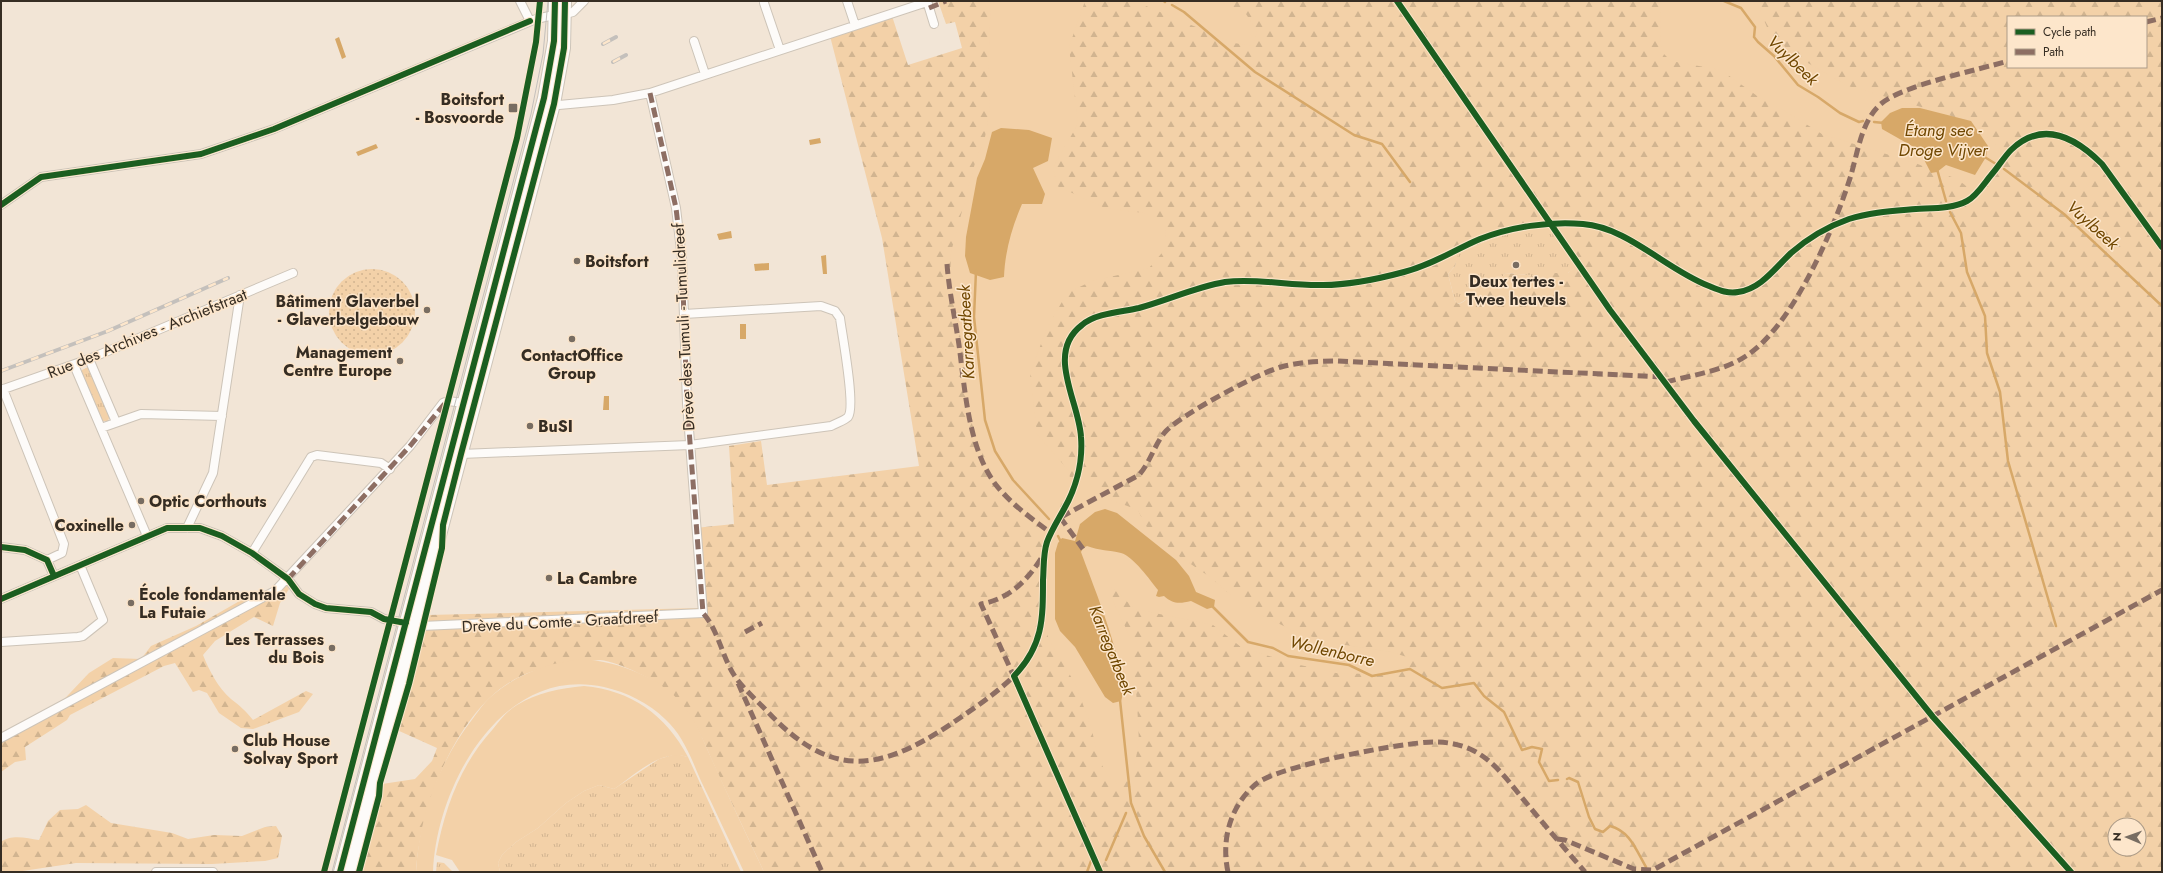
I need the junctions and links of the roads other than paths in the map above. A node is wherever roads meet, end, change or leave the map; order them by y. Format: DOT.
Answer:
graph roads {
  1 [pos="520,1"];
  2 [pos="555,1"];
  3 [pos="565,1"];
  4 [pos="584,1"];
  5 [pos="847,1"];
  6 [pos="927,1"];
  7 [pos="764,3"];
  8 [pos="560,15"];
  9 [pos="530,21"];
  10 [pos="934,24"];
  11 [pos="855,25"];
  12 [pos="694,40"];
  13 [pos="780,50"];
  14 [pos="706,74"];
  15 [pos="650,93"];
  16 [pos="554,104"];
  17 [pos="1,205"];
  18 [pos="293,273"];
  19 [pos="240,296"];
  20 [pos="684,314"];
  21 [pos="89,359"];
  22 [pos="74,365"];
  23 [pos="2,389"];
  24 [pos="464,403"];
  25 [pos="222,416"];
  26 [pos="116,422"];
  27 [pos="101,428"];
  28 [pos="690,445"];
  29 [pos="460,454"];
  30 [pos="390,469"];
  31 [pos="187,528"];
  32 [pos="147,536"];
  33 [pos="1,547"];
  34 [pos="252,553"];
  35 [pos="47,560"];
  36 [pos="80,565"];
  37 [pos="54,576"];
  38 [pos="288,579"];
  39 [pos="1,598"];
  40 [pos="703,613"];
  41 [pos="411,624"];
  42 [pos="1,642"];
  43 [pos="1,738"];
  44 [pos="156,872"];
  45 [pos="213,872"];
  46 [pos="340,872"];
  47 [pos="351,872"];
  1 -- 9 [label="street"];
  2 -- 8 [label="main road"];
  3 -- 8 [label="main road"];
  4 -- 8 [label="street"];
  5 -- 11 [label="street"];
  6 -- 10 [label="street"];
  6 -- 11 [label="street"];
  7 -- 13 [label="street"];
  8 -- 9 [label="street"];
  8 -- 16 [label="main road"];
  8 -- 24 [label="main road"];
  9 -- 17 [label="street"];
  11 -- 13 [label="street"];
  12 -- 14 [label="street"];
  13 -- 14 [label="street"];
  14 -- 15 [label="street"];
  15 -- 16 [label="street"];
  15 -- 20 [label="street, Drève des Tumuli - Tumulidreef"];
  16 -- 29 [label="main road"];
  18 -- 19 [label="street, Rue des Archives - Archiefstraat"];
  19 -- 21 [label="street, Rue des Archives - Archiefstraat"];
  19 -- 25 [label="street"];
  20 -- 28 [label="street, Drève des Tumuli - Tumulidreef"];
  20 -- 28 [label="street"];
  21 -- 22 [label="street, Rue des Archives - Archiefstraat"];
  21 -- 26 [label="street"];
  22 -- 23 [label="street, Rue des Archives - Archiefstraat"];
  22 -- 27 [label="street"];
  23 -- 35 [label="street"];
  24 -- 30 [label="street"];
  24 -- 41 [label="main road"];
  25 -- 26 [label="street"];
  25 -- 31 [label="street"];
  26 -- 27 [label="street"];
  27 -- 32 [label="street"];
  28 -- 29 [label="street"];
  28 -- 40 [label="street, Drève des Tumuli - Tumulidreef"];
  29 -- 41 [label="main road"];
  30 -- 34 [label="street"];
  30 -- 38 [label="street"];
  31 -- 32 [label="street, Drève du Comte - Graafdreef"];
  31 -- 34 [label="street, Drève du Comte - Graafdreef"];
  32 -- 36 [label="street, Drève du Comte - Graafdreef"];
  33 -- 35 [label="street"];
  34 -- 38 [label="street, Drève du Comte - Graafdreef"];
  35 -- 37 [label="street"];
  36 -- 37 [label="street, Drève du Comte - Graafdreef"];
  36 -- 42 [label="street"];
  37 -- 39 [label="street, Drève du Comte - Graafdreef"];
  38 -- 41 [label="street, Drève du Comte - Graafdreef"];
  38 -- 43 [label="street"];
  40 -- 41 [label="street, Drève du Comte - Graafdreef"];
  41 -- 46 [label="main road"];
  41 -- 47 [label="main road"];
  44 -- 45 [label="street"];
}
